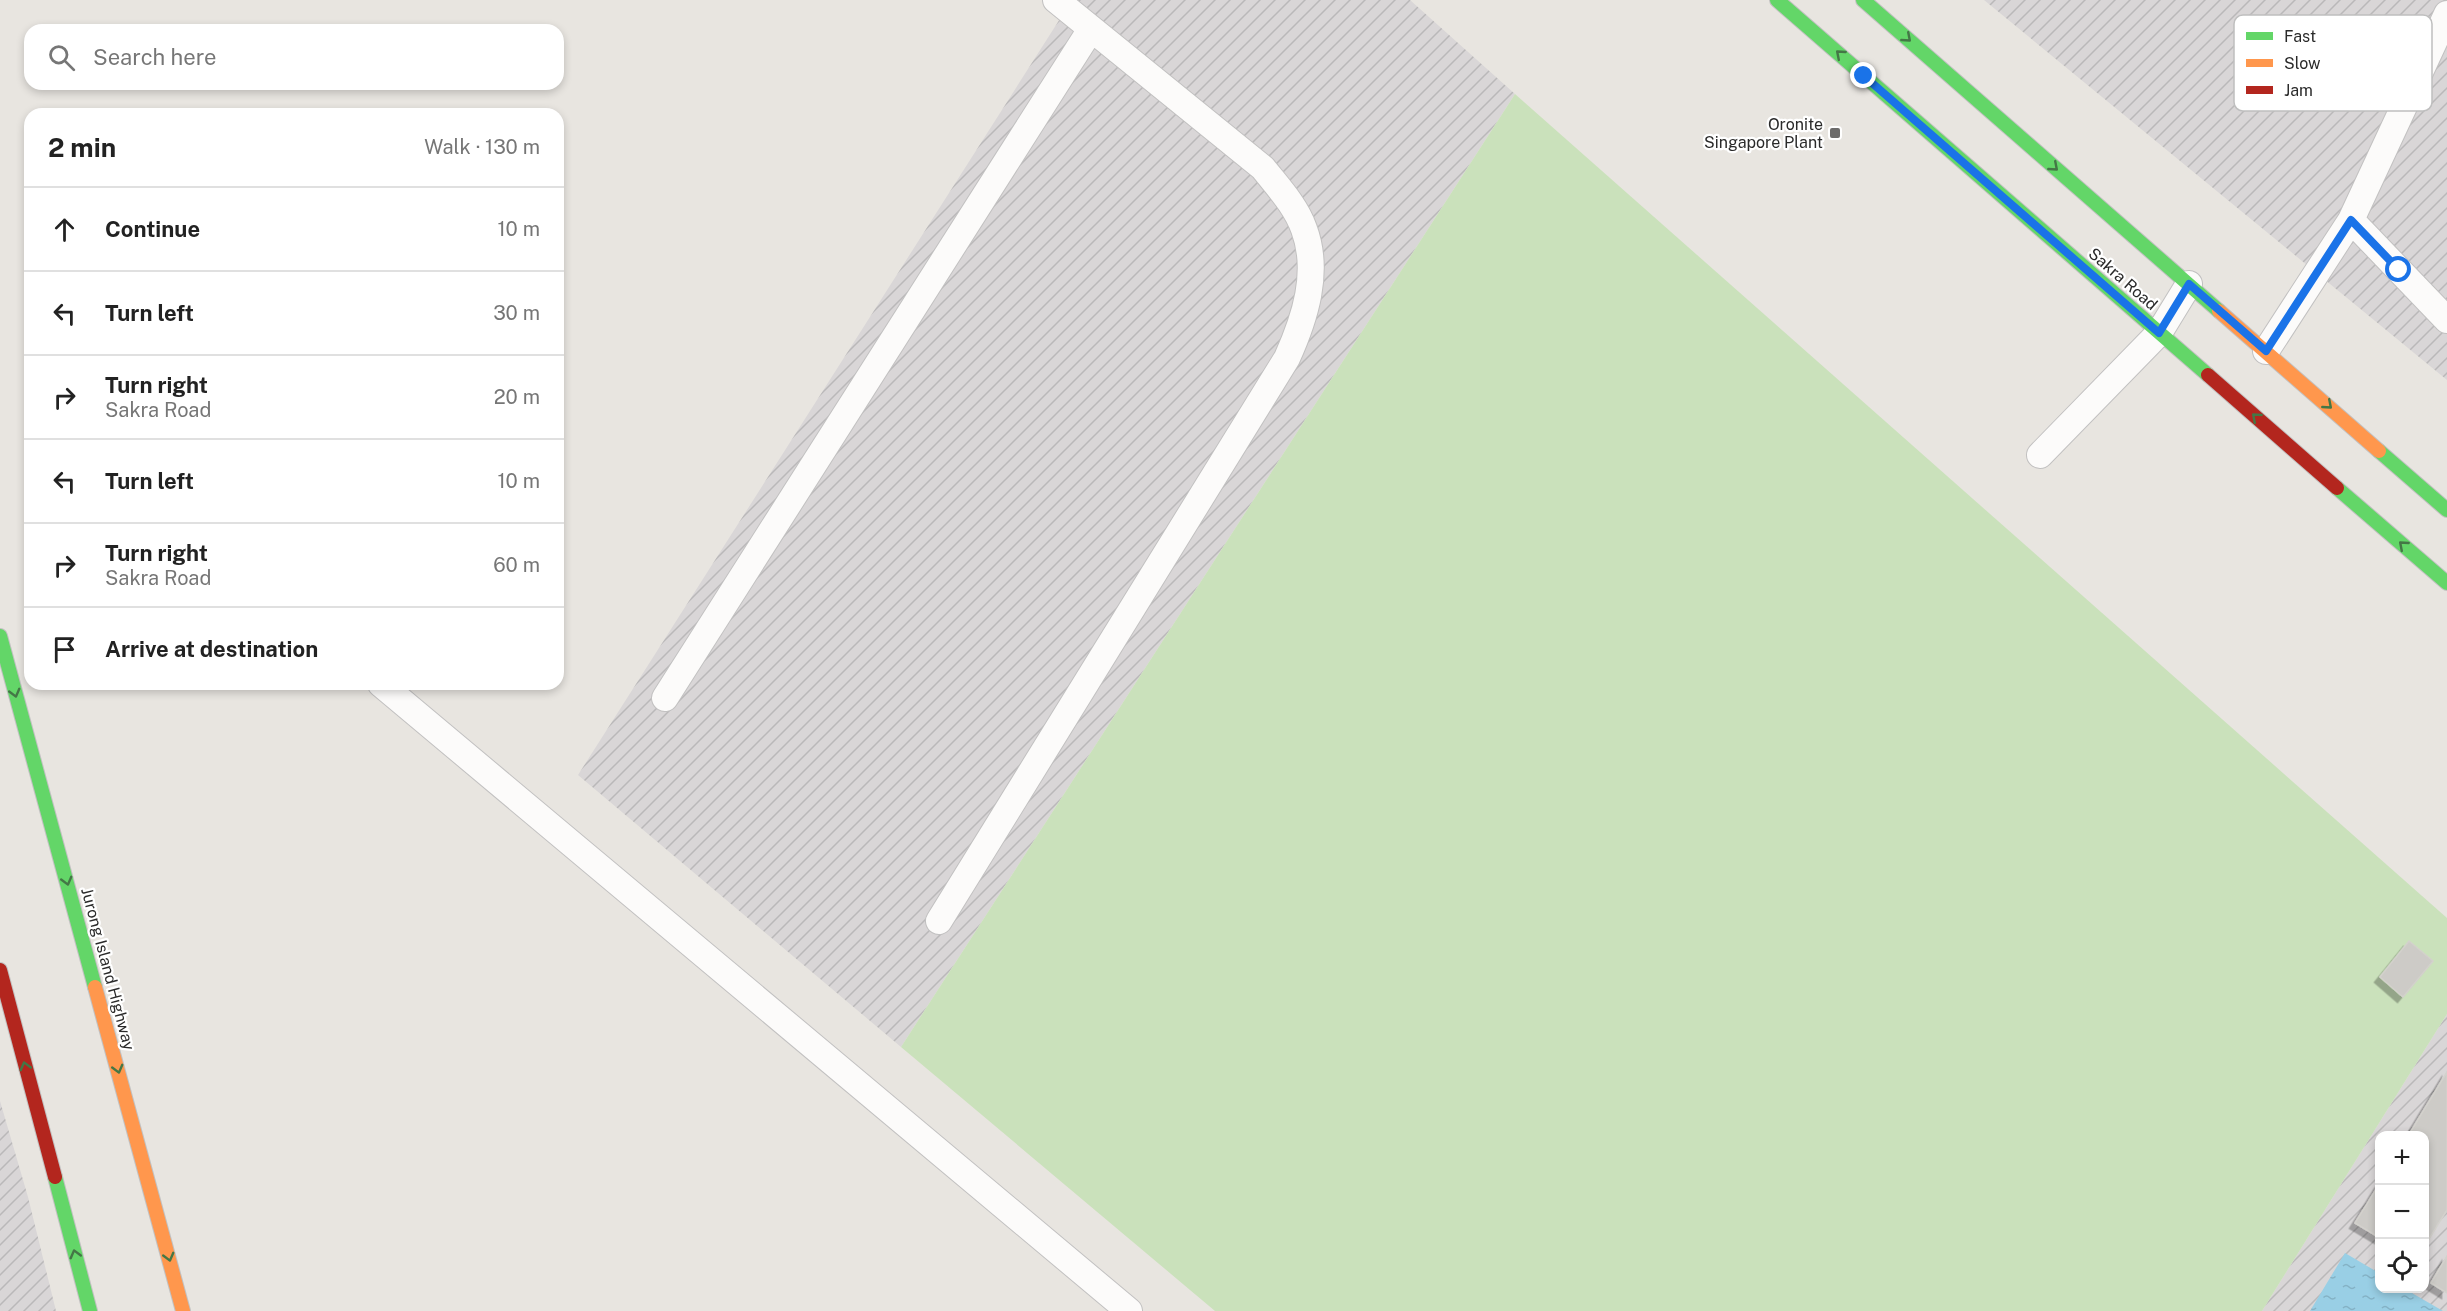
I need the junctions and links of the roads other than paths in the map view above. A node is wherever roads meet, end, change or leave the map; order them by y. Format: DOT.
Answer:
graph roads {
  1 [pos="1056,0"];
  2 [pos="1777,0"];
  3 [pos="1863,0"];
  4 [pos="2447,14"];
  5 [pos="1091,29"];
  6 [pos="2432,46"];
  7 [pos="2402,111"];
  8 [pos="2351,220"];
  9 [pos="2189,284"];
  10 [pos="2447,320"];
  11 [pos="2159,333"];
  12 [pos="2266,351"];
  13 [pos="2040,455"];
  14 [pos="2447,510"];
  15 [pos="2447,583"];
  16 [pos="0,636"];
  17 [pos="388,690"];
  18 [pos="665,698"];
  19 [pos="939,921"];
  20 [pos="0,970"];
  21 [pos="90,1311"];
  22 [pos="183,1311"];
  23 [pos="1130,1311"];
  1 -- 5 [label="lane"];
  11 -- 2 [label="street, Sakra Road, one-way"];
  3 -- 9 [label="street, one-way"];
  4 -- 6 [label="lane"];
  5 -- 18 [label="lane"];
  5 -- 19 [label="lane"];
  7 -- 8 [label="lane"];
  8 -- 10 [label="lane"];
  8 -- 12 [label="lane"];
  9 -- 11 [label="lane"];
  9 -- 12 [label="street"];
  11 -- 13 [label="lane"];
  15 -- 11 [label="street, Sakra Road, one-way"];
  12 -- 14 [label="street, one-way"];
  16 -- 22 [label="street, Jurong Island Highway, one-way"];
  17 -- 23 [label="lane"];
  21 -- 20 [label="street, one-way"];
}
